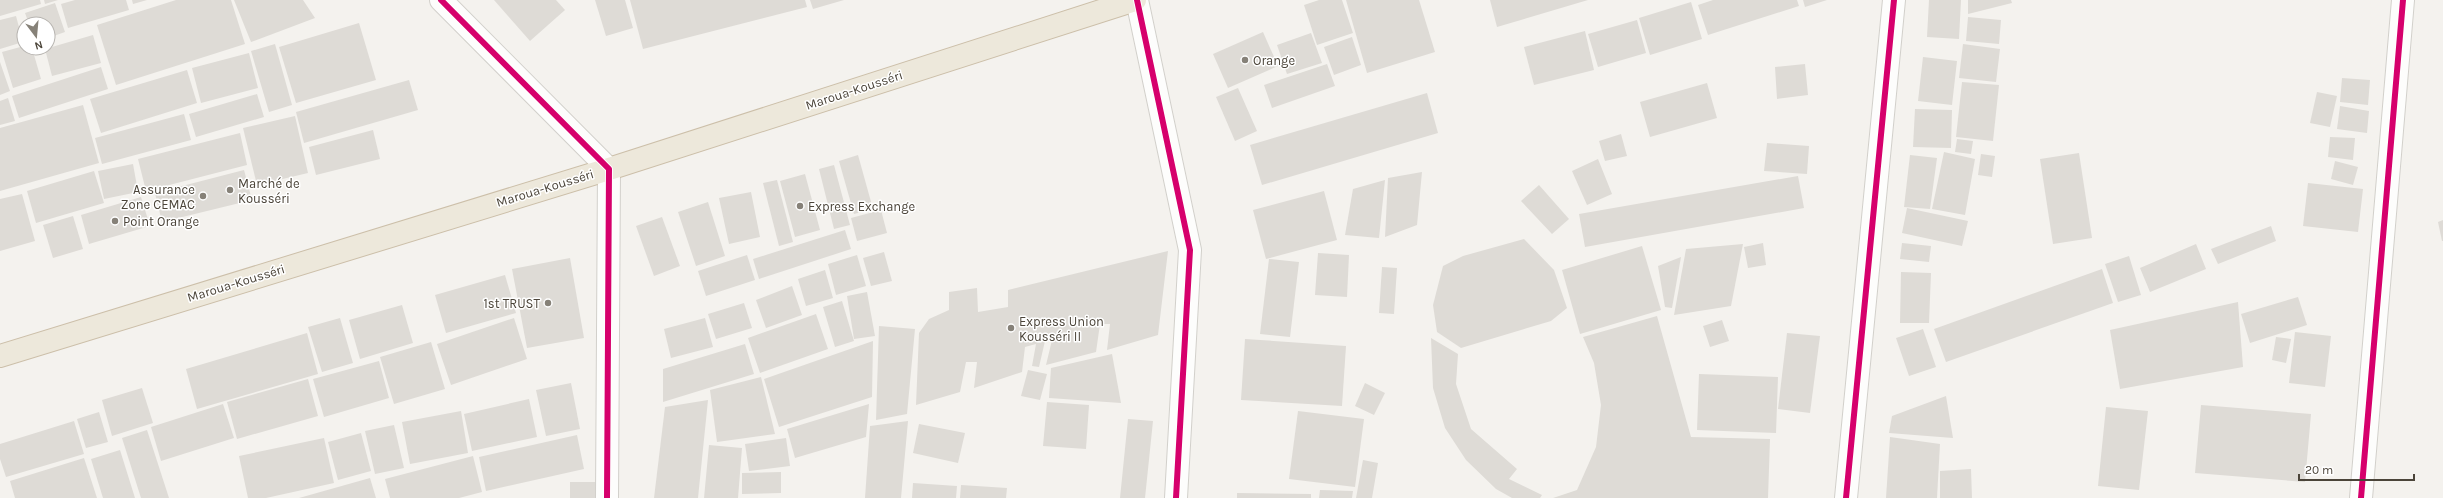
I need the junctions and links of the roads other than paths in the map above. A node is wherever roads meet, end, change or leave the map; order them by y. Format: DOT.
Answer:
graph roads {
  1 [pos="441,0"];
  2 [pos="1136,0"];
  3 [pos="1894,0"];
  4 [pos="2403,0"];
  5 [pos="609,168"];
  6 [pos="0,356"];
  7 [pos="607,498"];
  8 [pos="1176,498"];
  9 [pos="1846,498"];
  10 [pos="2361,498"];
  1 -- 5 [label="street"];
  2 -- 5 [label="highway, Maroua-Kousséri"];
  2 -- 8 [label="street"];
  3 -- 9 [label="street"];
  4 -- 10 [label="street"];
  5 -- 6 [label="highway, Maroua-Kousséri"];
  5 -- 7 [label="street"];
}
